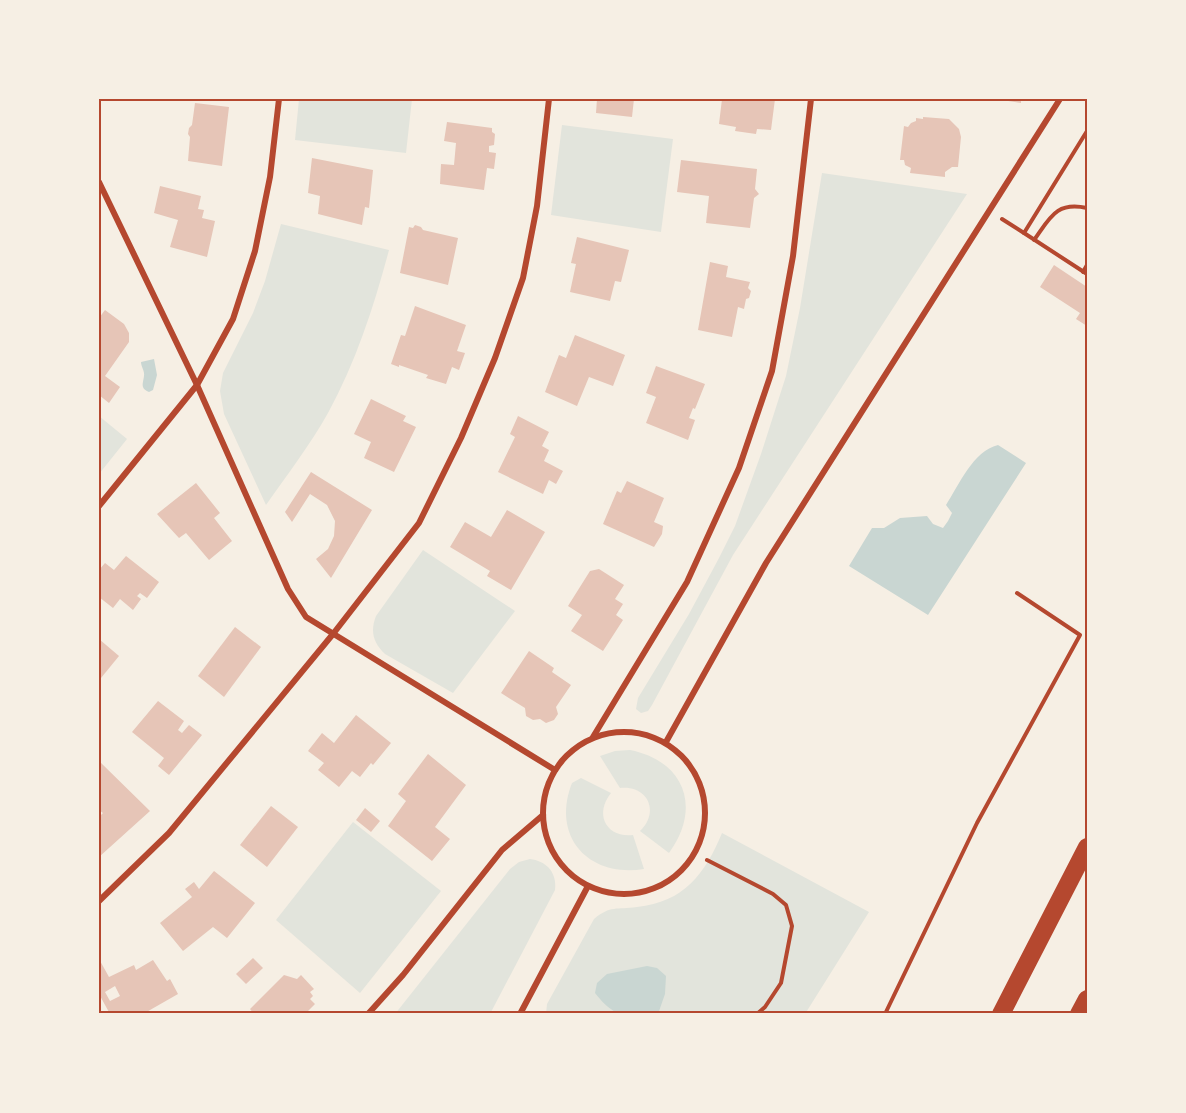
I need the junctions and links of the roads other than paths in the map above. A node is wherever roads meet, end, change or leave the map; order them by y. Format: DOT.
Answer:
graph roads {
  1 [pos="279,99"];
  2 [pos="549,99"];
  3 [pos="811,99"];
  4 [pos="1060,99"];
  5 [pos="99,182"];
  6 [pos="196,385"];
  7 [pos="99,506"];
  8 [pos="333,634"];
  9 [pos="593,737"];
  10 [pos="666,742"];
  11 [pos="555,770"];
  12 [pos="543,815"];
  13 [pos="1087,847"];
  14 [pos="588,886"];
  15 [pos="99,901"];
  16 [pos="1087,999"];
  17 [pos="368,1014"];
  18 [pos="520,1014"];
  19 [pos="1001,1014"];
  20 [pos="1079,1014"];
  1 -- 6 [label="street"];
  2 -- 8 [label="street"];
  3 -- 9 [label="street"];
  4 -- 10 [label="street"];
  5 -- 6 [label="street"];
  6 -- 7 [label="street"];
  6 -- 8 [label="street"];
  8 -- 11 [label="street"];
  8 -- 15 [label="street"];
  9 -- 10 [label="street"];
  9 -- 11 [label="street"];
  10 -- 14 [label="street"];
  11 -- 12 [label="street"];
  12 -- 14 [label="street"];
  12 -- 17 [label="street"];
  13 -- 19 [label="highway"];
  14 -- 18 [label="street"];
  16 -- 20 [label="highway"];
}
